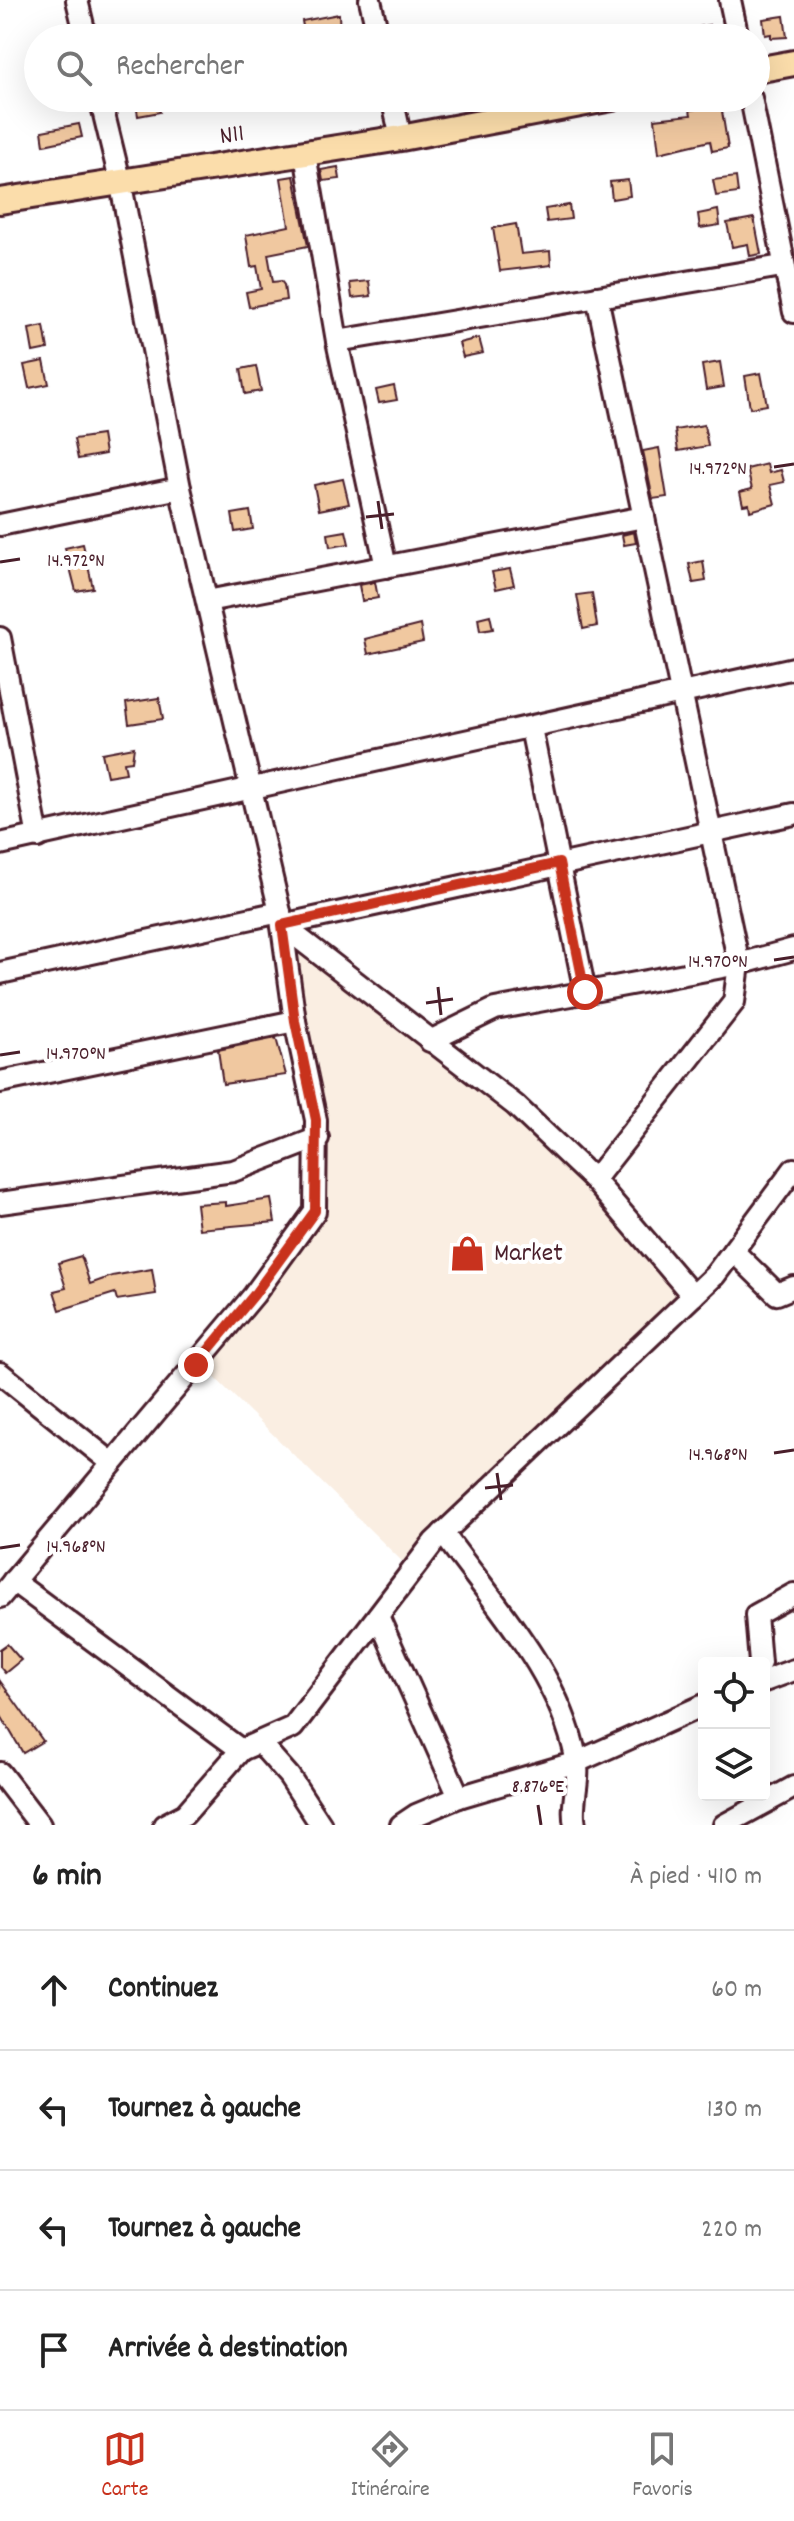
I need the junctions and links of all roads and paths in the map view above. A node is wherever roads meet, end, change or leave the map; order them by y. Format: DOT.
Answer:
graph roads {
  1 [pos="77,0"];
  2 [pos="370,0"];
  3 [pos="730,0"];
  4 [pos="83,24"];
  5 [pos="376,24"];
  6 [pos="735,24"];
  7 [pos="794,63"];
  8 [pos="770,67"];
  9 [pos="103,112"];
  10 [pos="395,112"];
  11 [pos="538,112"];
  12 [pos="754,112"];
  13 [pos="401,138"];
  14 [pos="305,154"];
  15 [pos="120,180"];
  16 [pos="0,201"];
  17 [pos="782,266"];
  18 [pos="597,297"];
  19 [pos="794,312"];
  20 [pos="337,341"];
  21 [pos="180,488"];
  22 [pos="644,517"];
  23 [pos="0,525"];
  24 [pos="386,567"];
  25 [pos="207,601"];
  26 [pos="0,638"];
  27 [pos="794,668"];
  28 [pos="681,695"];
  29 [pos="8,718"];
  30 [pos="531,728"];
  31 [pos="253,789"];
  32 [pos="794,814"];
  33 [pos="711,832"];
  34 [pos="38,837"];
  35 [pos="0,844"];
  36 [pos="559,863"];
  37 [pos="281,918"];
  38 [pos="794,949"];
  39 [pos="739,964"];
  40 [pos="0,973"];
  41 [pos="585,992"];
  42 [pos="295,1021"];
  43 [pos="430,1041"];
  44 [pos="0,1082"];
  45 [pos="318,1138"];
  46 [pos="794,1169"];
  47 [pos="594,1180"];
  48 [pos="0,1203"];
  49 [pos="733,1251"];
  50 [pos="794,1287"];
  51 [pos="693,1296"];
  52 [pos="0,1373"];
  53 [pos="112,1463"];
  54 [pos="443,1533"];
  55 [pos="6,1589"];
  56 [pos="794,1594"];
  57 [pos="378,1616"];
  58 [pos="760,1657"];
  59 [pos="794,1670"];
  60 [pos="770,1679"];
  61 [pos="698,1708"];
  62 [pos="250,1746"];
  63 [pos="577,1762"];
  64 [pos="0,1773"];
  65 [pos="794,1787"];
  66 [pos="770,1791"];
  67 [pos="459,1797"];
  68 [pos="755,1801"];
  69 [pos="40,1825"];
  70 [pos="164,1825"];
  71 [pos="321,1825"];
  72 [pos="401,1825"];
  73 [pos="575,1825"];
  74 [pos="724,1825"];
  1 -- 4 [label="street"];
  2 -- 5 [label="street"];
  3 -- 6 [label="street"];
  7 -- 8 [label="main road"];
  9 -- 15 [label="street"];
  10 -- 13 [label="street"];
  11 -- 13 [label="main road, N11"];
  12 -- 17 [label="street"];
  13 -- 14 [label="main road, N11"];
  14 -- 15 [label="main road, N11"];
  14 -- 20 [label="street"];
  15 -- 16 [label="main road, N11"];
  15 -- 21 [label="street"];
  17 -- 18 [label="street"];
  17 -- 19 [label="street"];
  18 -- 20 [label="street"];
  18 -- 22 [label="street"];
  20 -- 24 [label="street"];
  21 -- 23 [label="street"];
  21 -- 25 [label="street"];
  22 -- 24 [label="street"];
  22 -- 28 [label="street"];
  24 -- 25 [label="street"];
  25 -- 31 [label="street"];
  26 -- 29 [label="street"];
  27 -- 28 [label="street"];
  28 -- 30 [label="street"];
  28 -- 33 [label="street"];
  29 -- 34 [label="street"];
  30 -- 31 [label="street"];
  30 -- 36 [label="street"];
  31 -- 34 [label="street"];
  31 -- 37 [label="street"];
  32 -- 33 [label="street"];
  33 -- 36 [label="street"];
  33 -- 39 [label="street"];
  34 -- 35 [label="street"];
  36 -- 37 [label="street"];
  36 -- 41 [label="street"];
  37 -- 40 [label="street"];
  37 -- 42 [label="street"];
  37 -- 43 [label="street"];
  38 -- 39 [label="street"];
  39 -- 41 [label="street"];
  39 -- 47 [label="street"];
  41 -- 43 [label="street"];
  42 -- 44 [label="street"];
  42 -- 45 [label="street"];
  43 -- 47 [label="street"];
  45 -- 48 [label="street"];
  45 -- 53 [label="street"];
  46 -- 49 [label="street"];
  47 -- 51 [label="street"];
  49 -- 50 [label="street"];
  49 -- 51 [label="street"];
  51 -- 54 [label="street"];
  52 -- 53 [label="street"];
  53 -- 55 [label="street"];
  54 -- 57 [label="street"];
  54 -- 63 [label="street"];
  55 -- 62 [label="street"];
  56 -- 58 [label="street"];
  57 -- 62 [label="street"];
  57 -- 67 [label="street"];
  59 -- 60 [label="street"];
  61 -- 63 [label="street"];
  62 -- 70 [label="street"];
  62 -- 71 [label="street"];
  63 -- 67 [label="street"];
  63 -- 73 [label="street"];
  64 -- 69 [label="street"];
  65 -- 66 [label="street"];
  67 -- 72 [label="street"];
  68 -- 74 [label="street"];
}
